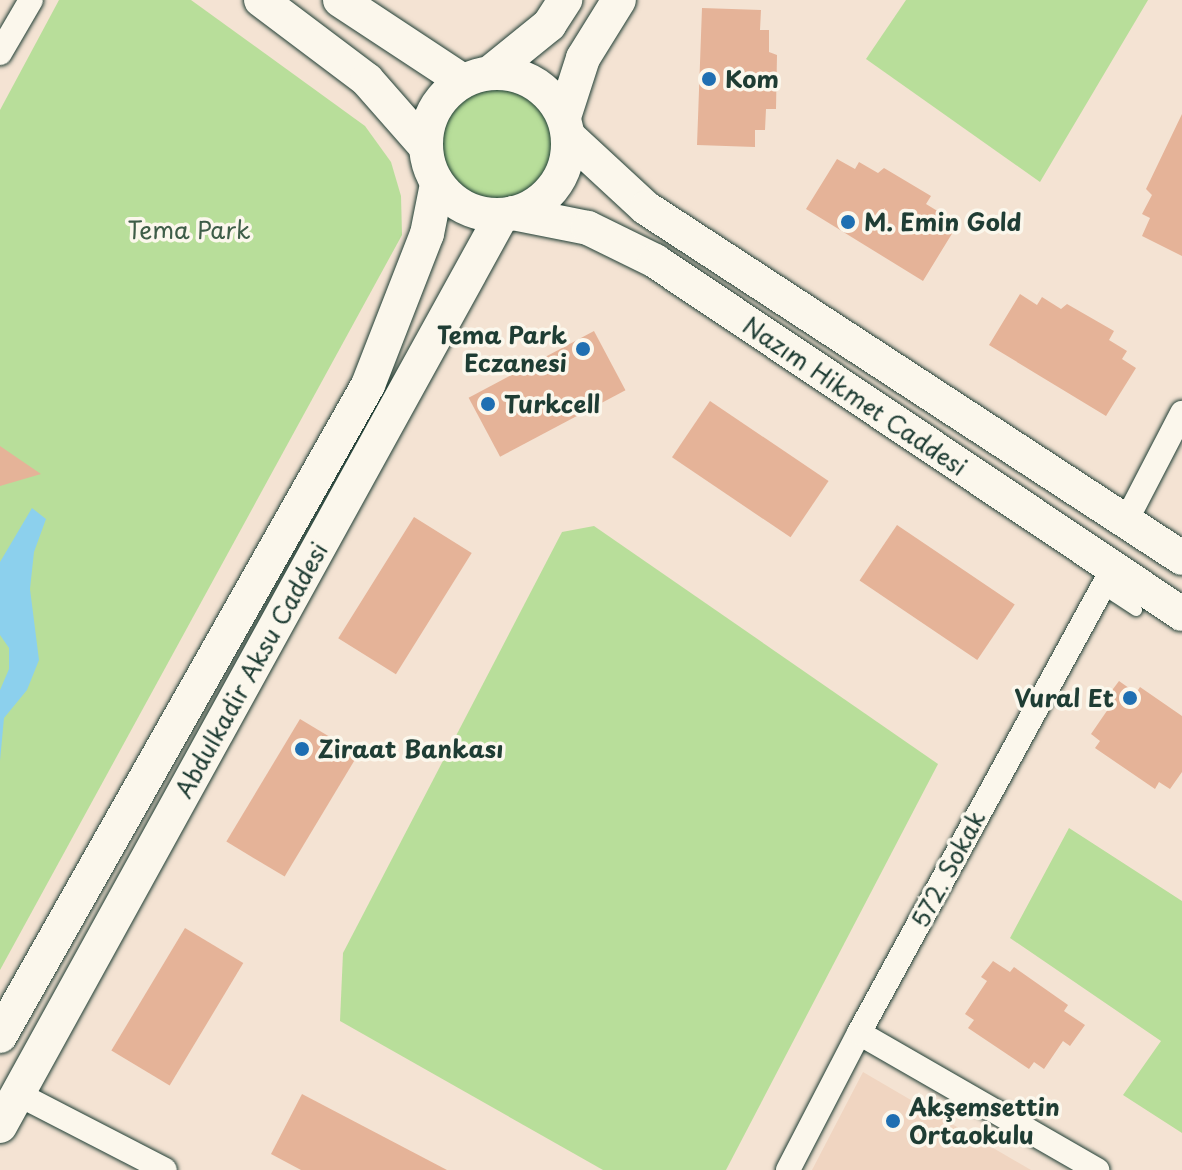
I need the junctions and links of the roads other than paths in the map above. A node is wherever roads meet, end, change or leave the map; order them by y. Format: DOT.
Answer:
graph roads {
  1 [pos="31,0"];
  2 [pos="261,0"];
  3 [pos="340,0"];
  4 [pos="565,0"];
  5 [pos="619,0"];
  6 [pos="0,53"];
  7 [pos="477,76"];
  8 [pos="566,126"];
  9 [pos="425,146"];
  10 [pos="437,184"];
  11 [pos="508,214"];
  12 [pos="1182,413"];
  13 [pos="1126,521"];
  14 [pos="1182,558"];
  15 [pos="1107,578"];
  16 [pos="1136,610"];
  17 [pos="1182,614"];
  18 [pos="859,1033"];
  19 [pos="0,1036"];
  20 [pos="18,1094"];
  21 [pos="0,1126"];
  22 [pos="1088,1168"];
  23 [pos="165,1170"];
  24 [pos="788,1170"];
  1 -- 6 [label="street"];
  2 -- 9 [label="main road"];
  3 -- 7 [label="main road"];
  4 -- 7 [label="main road"];
  5 -- 8 [label="main road"];
  7 -- 8 [label="main road"];
  7 -- 9 [label="main road"];
  8 -- 11 [label="main road"];
  8 -- 13 [label="main road, Nazım Hikmet Caddesi"];
  9 -- 10 [label="main road"];
  10 -- 11 [label="main road"];
  10 -- 19 [label="main road, Abdulkadir Aksu Caddesi"];
  11 -- 15 [label="main road, Nazım Hikmet Caddesi"];
  11 -- 20 [label="main road, Abdulkadir Aksu Caddesi"];
  12 -- 13 [label="street"];
  13 -- 14 [label="main road, Nazım Hikmet Caddesi"];
  15 -- 16 [label="lane"];
  15 -- 17 [label="main road, Nazım Hikmet Caddesi"];
  15 -- 18 [label="street, 572. Sokak"];
  18 -- 22 [label="street"];
  18 -- 24 [label="street, 572. Sokak"];
  20 -- 21 [label="main road, Abdulkadir Aksu Caddesi"];
  20 -- 23 [label="street"];
}
